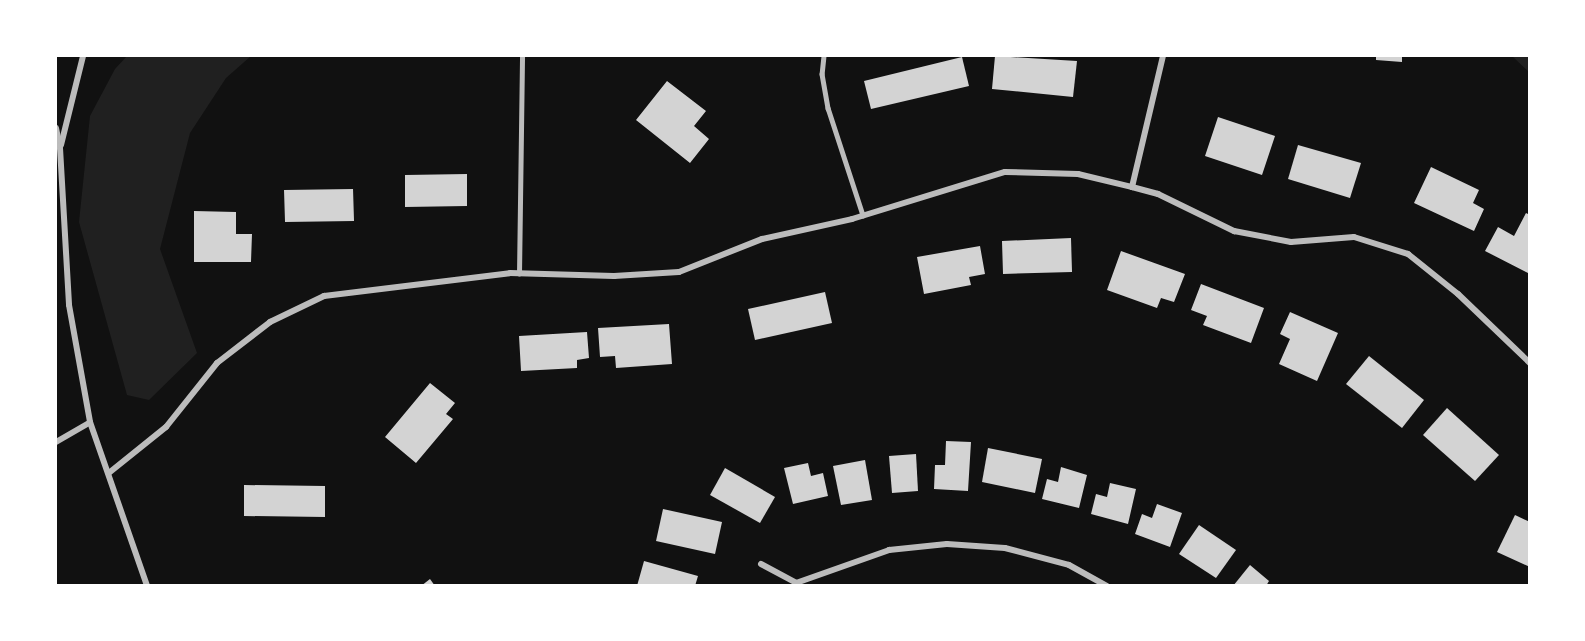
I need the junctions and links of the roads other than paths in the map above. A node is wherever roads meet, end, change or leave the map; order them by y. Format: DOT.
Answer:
graph roads {
  1 [pos="84,56"];
  2 [pos="522,56"];
  3 [pos="824,56"];
  4 [pos="1163,56"];
  5 [pos="56,128"];
  6 [pos="60,148"];
  7 [pos="1132,187"];
  8 [pos="863,215"];
  9 [pos="59,224"];
  10 [pos="519,274"];
  11 [pos="1530,363"];
  12 [pos="90,422"];
  13 [pos="56,442"];
  14 [pos="110,472"];
  15 [pos="761,564"];
  16 [pos="796,584"];
  17 [pos="147,585"];
  18 [pos="1107,585"];
  1 -- 6 [label="street"];
  2 -- 10 [label="lane"];
  3 -- 8 [label="lane"];
  4 -- 7 [label="street"];
  5 -- 6 [label="street"];
  6 -- 9 [label="street"];
  7 -- 8 [label="street"];
  7 -- 11 [label="street"];
  8 -- 10 [label="street"];
  9 -- 12 [label="street"];
  10 -- 14 [label="street"];
  12 -- 13 [label="street"];
  12 -- 14 [label="street"];
  14 -- 17 [label="street"];
  15 -- 16 [label="street"];
  16 -- 18 [label="street"];
}
